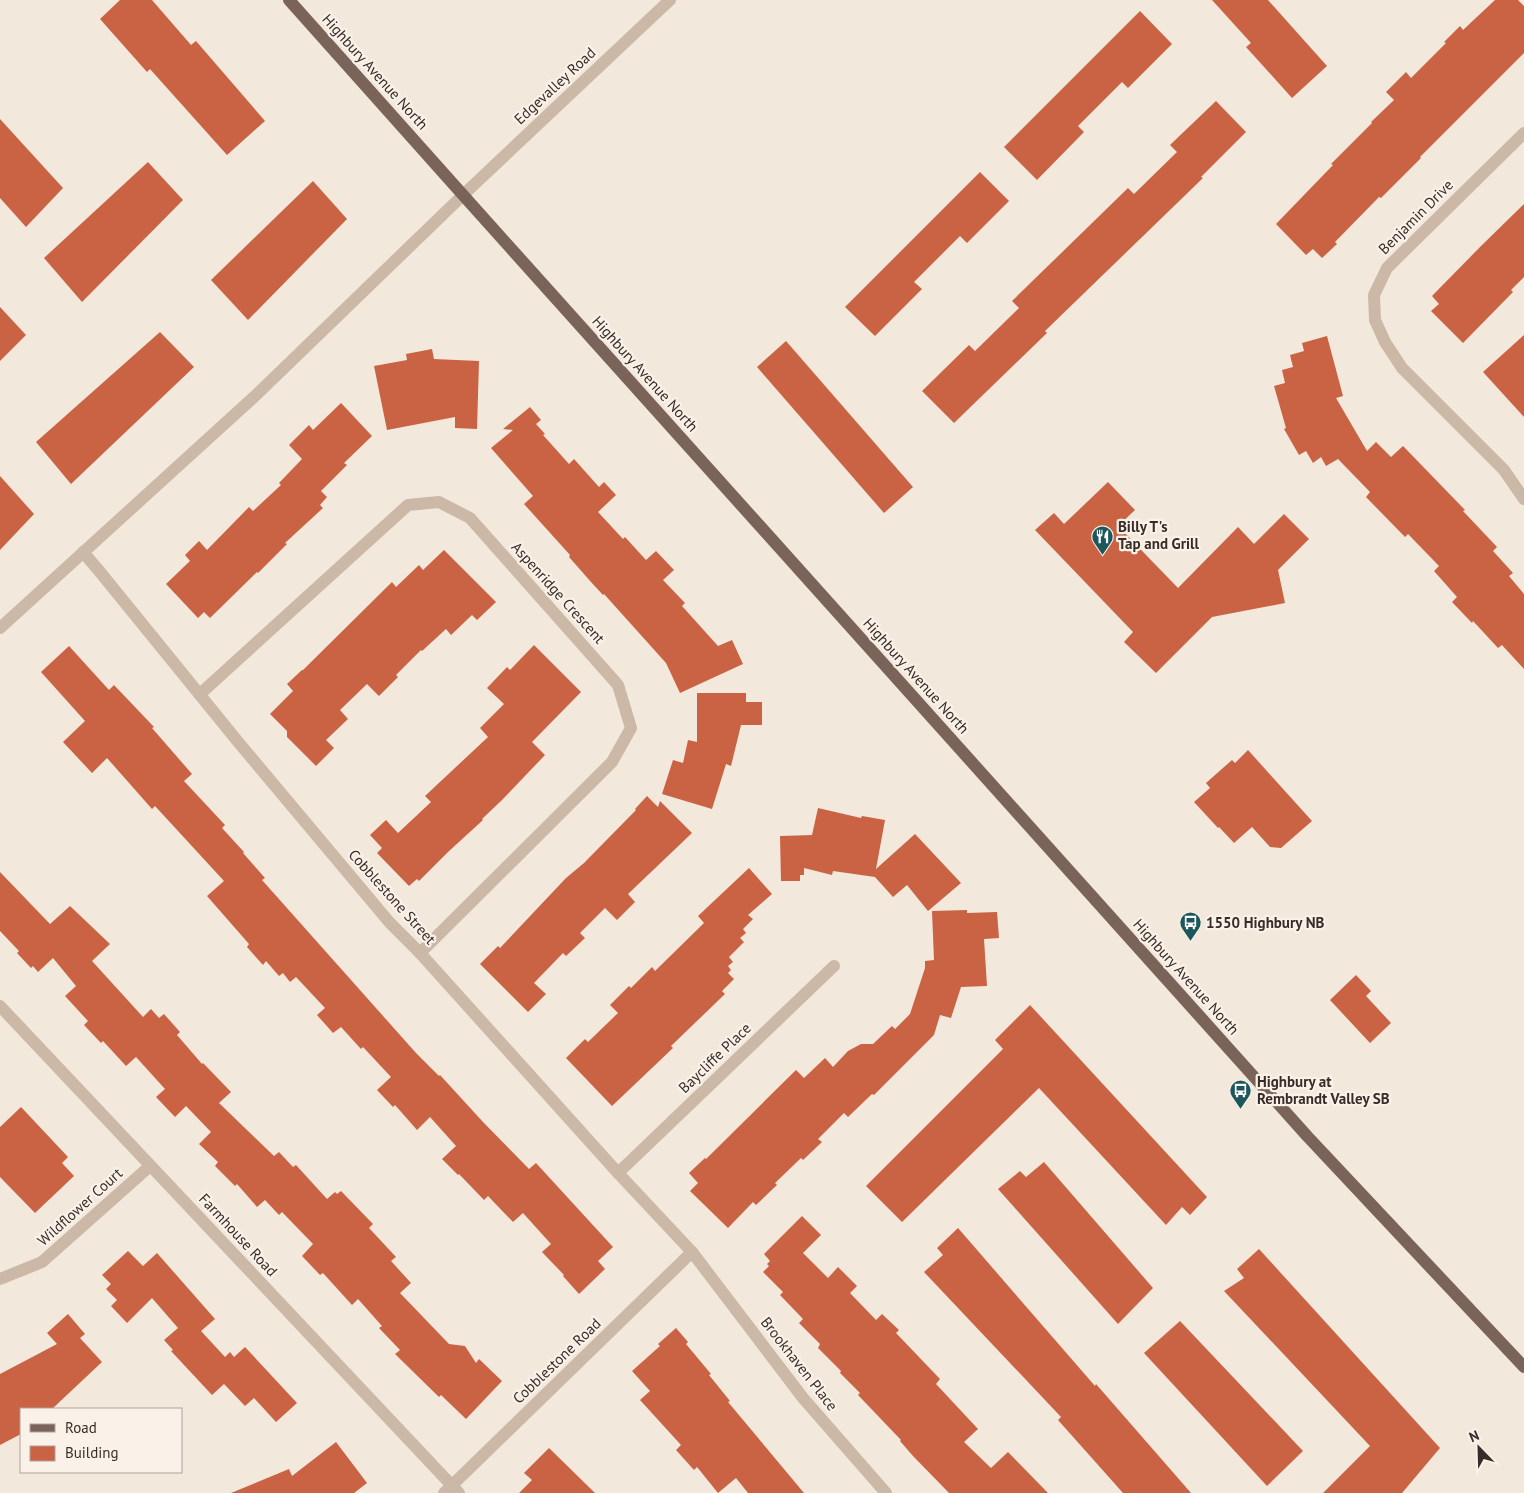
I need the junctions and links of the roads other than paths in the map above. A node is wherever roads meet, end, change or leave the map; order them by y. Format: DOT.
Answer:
graph roads {
  1 [pos="289,0"];
  2 [pos="670,0"];
  3 [pos="1524,133"];
  4 [pos="463,195"];
  5 [pos="1524,498"];
  6 [pos="82,552"];
  7 [pos="0,628"];
  8 [pos="200,694"];
  9 [pos="420,953"];
  10 [pos="834,966"];
  11 [pos="0,1006"];
  12 [pos="150,1166"];
  13 [pos="618,1173"];
  14 [pos="692,1252"];
  15 [pos="0,1279"];
  16 [pos="1524,1367"];
  17 [pos="452,1490"];
  18 [pos="886,1493"];
  1 -- 4 [label="main road, Highbury Avenue North"];
  2 -- 4 [label="street, Edgevalley Road"];
  3 -- 5 [label="street, Benjamin Drive"];
  4 -- 6 [label="street, Edgevalley Road"];
  4 -- 16 [label="main road, Highbury Avenue North"];
  6 -- 7 [label="street, Edgevalley Road"];
  6 -- 8 [label="street, Cobblestone Street"];
  8 -- 9 [label="street, Cobblestone Street"];
  8 -- 9 [label="street, Aspenridge Crescent"];
  9 -- 13 [label="street, Cobblestone Street"];
  10 -- 13 [label="street, Baycliffe Place"];
  11 -- 12 [label="street, Farmhouse Road"];
  12 -- 15 [label="street, Wildflower Court"];
  12 -- 17 [label="street, Farmhouse Road"];
  13 -- 14 [label="street, Cobblestone Street"];
  14 -- 17 [label="street, Cobblestone Road"];
  14 -- 18 [label="street, Brookhaven Place"];
}
